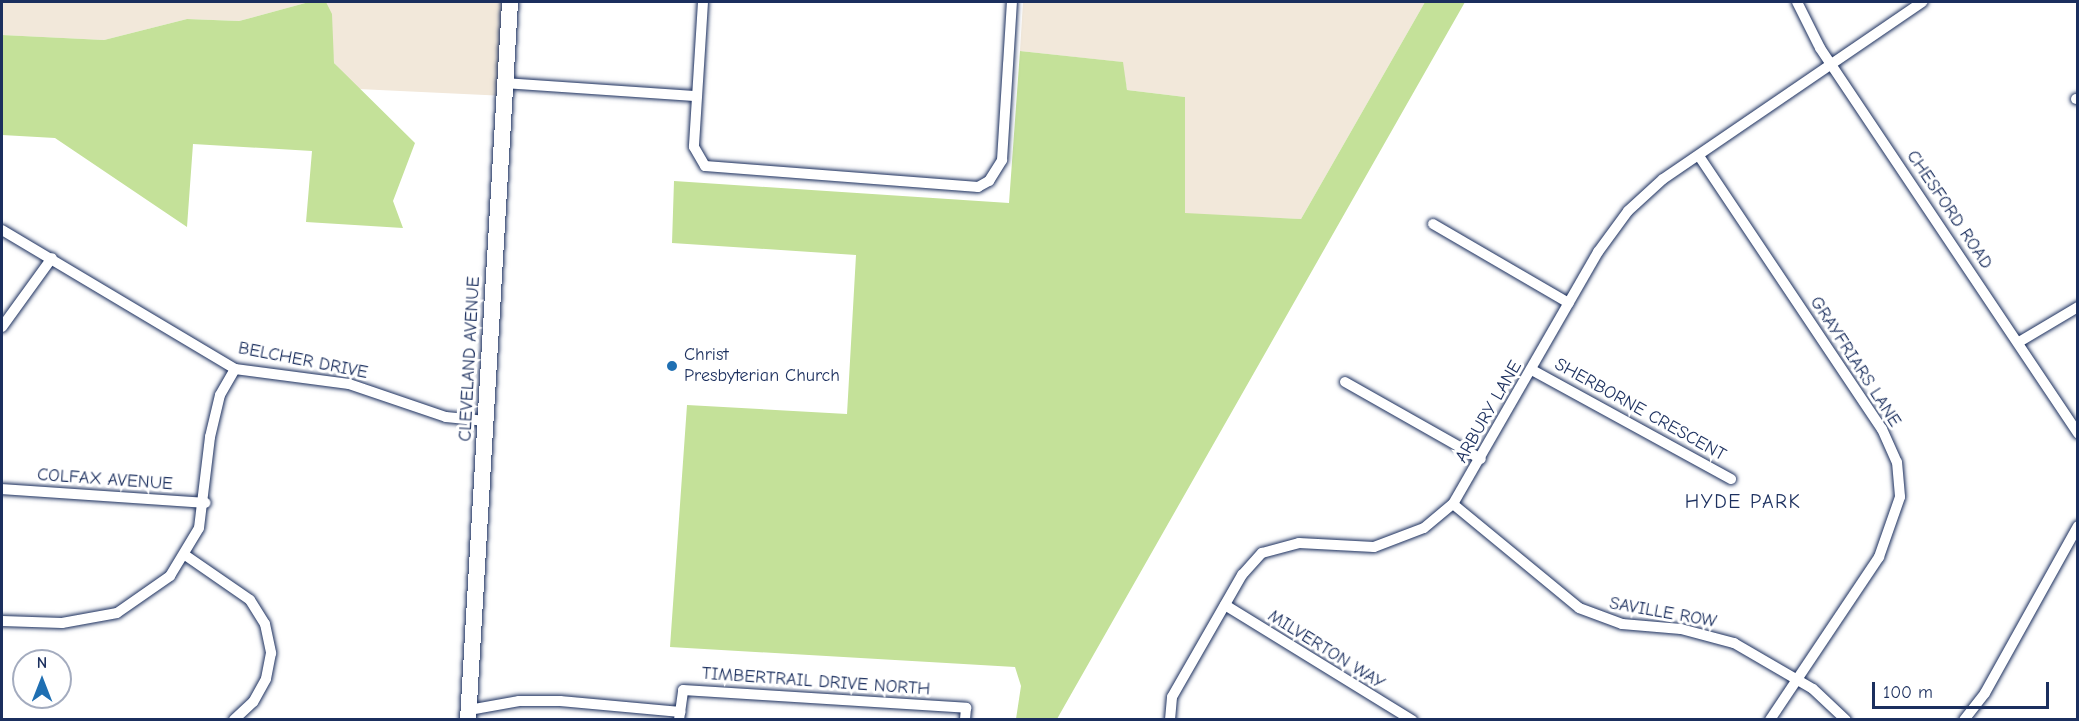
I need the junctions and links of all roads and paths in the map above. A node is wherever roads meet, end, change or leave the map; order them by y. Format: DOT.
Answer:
graph roads {
  1 [pos="510,2"];
  2 [pos="703,2"];
  3 [pos="1012,2"];
  4 [pos="1797,2"];
  5 [pos="1922,2"];
  6 [pos="1832,65"];
  7 [pos="505,83"];
  8 [pos="697,96"];
  9 [pos="1699,156"];
  10 [pos="1433,224"];
  11 [pos="2,230"];
  12 [pos="52,258"];
  13 [pos="1569,303"];
  14 [pos="2078,307"];
  15 [pos="2,327"];
  16 [pos="2019,342"];
  17 [pos="235,369"];
  18 [pos="1532,370"];
  19 [pos="1344,382"];
  20 [pos="486,422"];
  21 [pos="2078,434"];
  22 [pos="1481,459"];
  23 [pos="1731,479"];
  24 [pos="2,489"];
  25 [pos="206,503"];
  26 [pos="1453,504"];
  27 [pos="2078,526"];
  28 [pos="185,555"];
  29 [pos="1225,605"];
  30 [pos="2,621"];
  31 [pos="1798,680"];
  32 [pos="469,715"];
  33 [pos="680,716"];
  34 [pos="234,720"];
  35 [pos="965,720"];
  36 [pos="1170,720"];
  37 [pos="1412,720"];
  38 [pos="1770,720"];
  39 [pos="1846,720"];
  40 [pos="1964,720"];
  1 -- 7 [label="main road, CLEVELAND AVENUE"];
  2 -- 8 [label="street"];
  3 -- 8 [label="street"];
  4 -- 6 [label="street, CHESFORD ROAD"];
  5 -- 6 [label="street, ARBURY LANE"];
  6 -- 9 [label="street, ARBURY LANE"];
  6 -- 16 [label="street, CHESFORD ROAD"];
  7 -- 8 [label="street"];
  7 -- 20 [label="main road, CLEVELAND AVENUE"];
  9 -- 13 [label="street, ARBURY LANE"];
  9 -- 31 [label="street, GRAYFRIARS LANE"];
  10 -- 13 [label="street"];
  11 -- 12 [label="street, BELCHER DRIVE"];
  12 -- 15 [label="street"];
  12 -- 17 [label="street, BELCHER DRIVE"];
  13 -- 18 [label="street, ARBURY LANE"];
  14 -- 16 [label="street"];
  16 -- 21 [label="street, CHESFORD ROAD"];
  17 -- 20 [label="street, BELCHER DRIVE"];
  17 -- 25 [label="street"];
  18 -- 22 [label="street, ARBURY LANE"];
  18 -- 23 [label="street, SHERBORNE CRESCENT"];
  19 -- 22 [label="street"];
  20 -- 32 [label="main road, CLEVELAND AVENUE"];
  22 -- 26 [label="street, ARBURY LANE"];
  24 -- 25 [label="street, COLFAX AVENUE"];
  25 -- 28 [label="street"];
  26 -- 29 [label="street, ARBURY LANE"];
  26 -- 31 [label="street, SAVILLE ROW"];
  27 -- 40 [label="street"];
  28 -- 30 [label="street"];
  28 -- 34 [label="street"];
  29 -- 36 [label="street, ARBURY LANE"];
  29 -- 37 [label="street, MILVERTON WAY"];
  31 -- 38 [label="street, GRAYFRIARS LANE"];
  31 -- 39 [label="street, SAVILLE ROW"];
  32 -- 33 [label="street, TIMBERTRAIL DRIVE NORTH"];
  33 -- 35 [label="street, TIMBERTRAIL DRIVE NORTH"];
}
